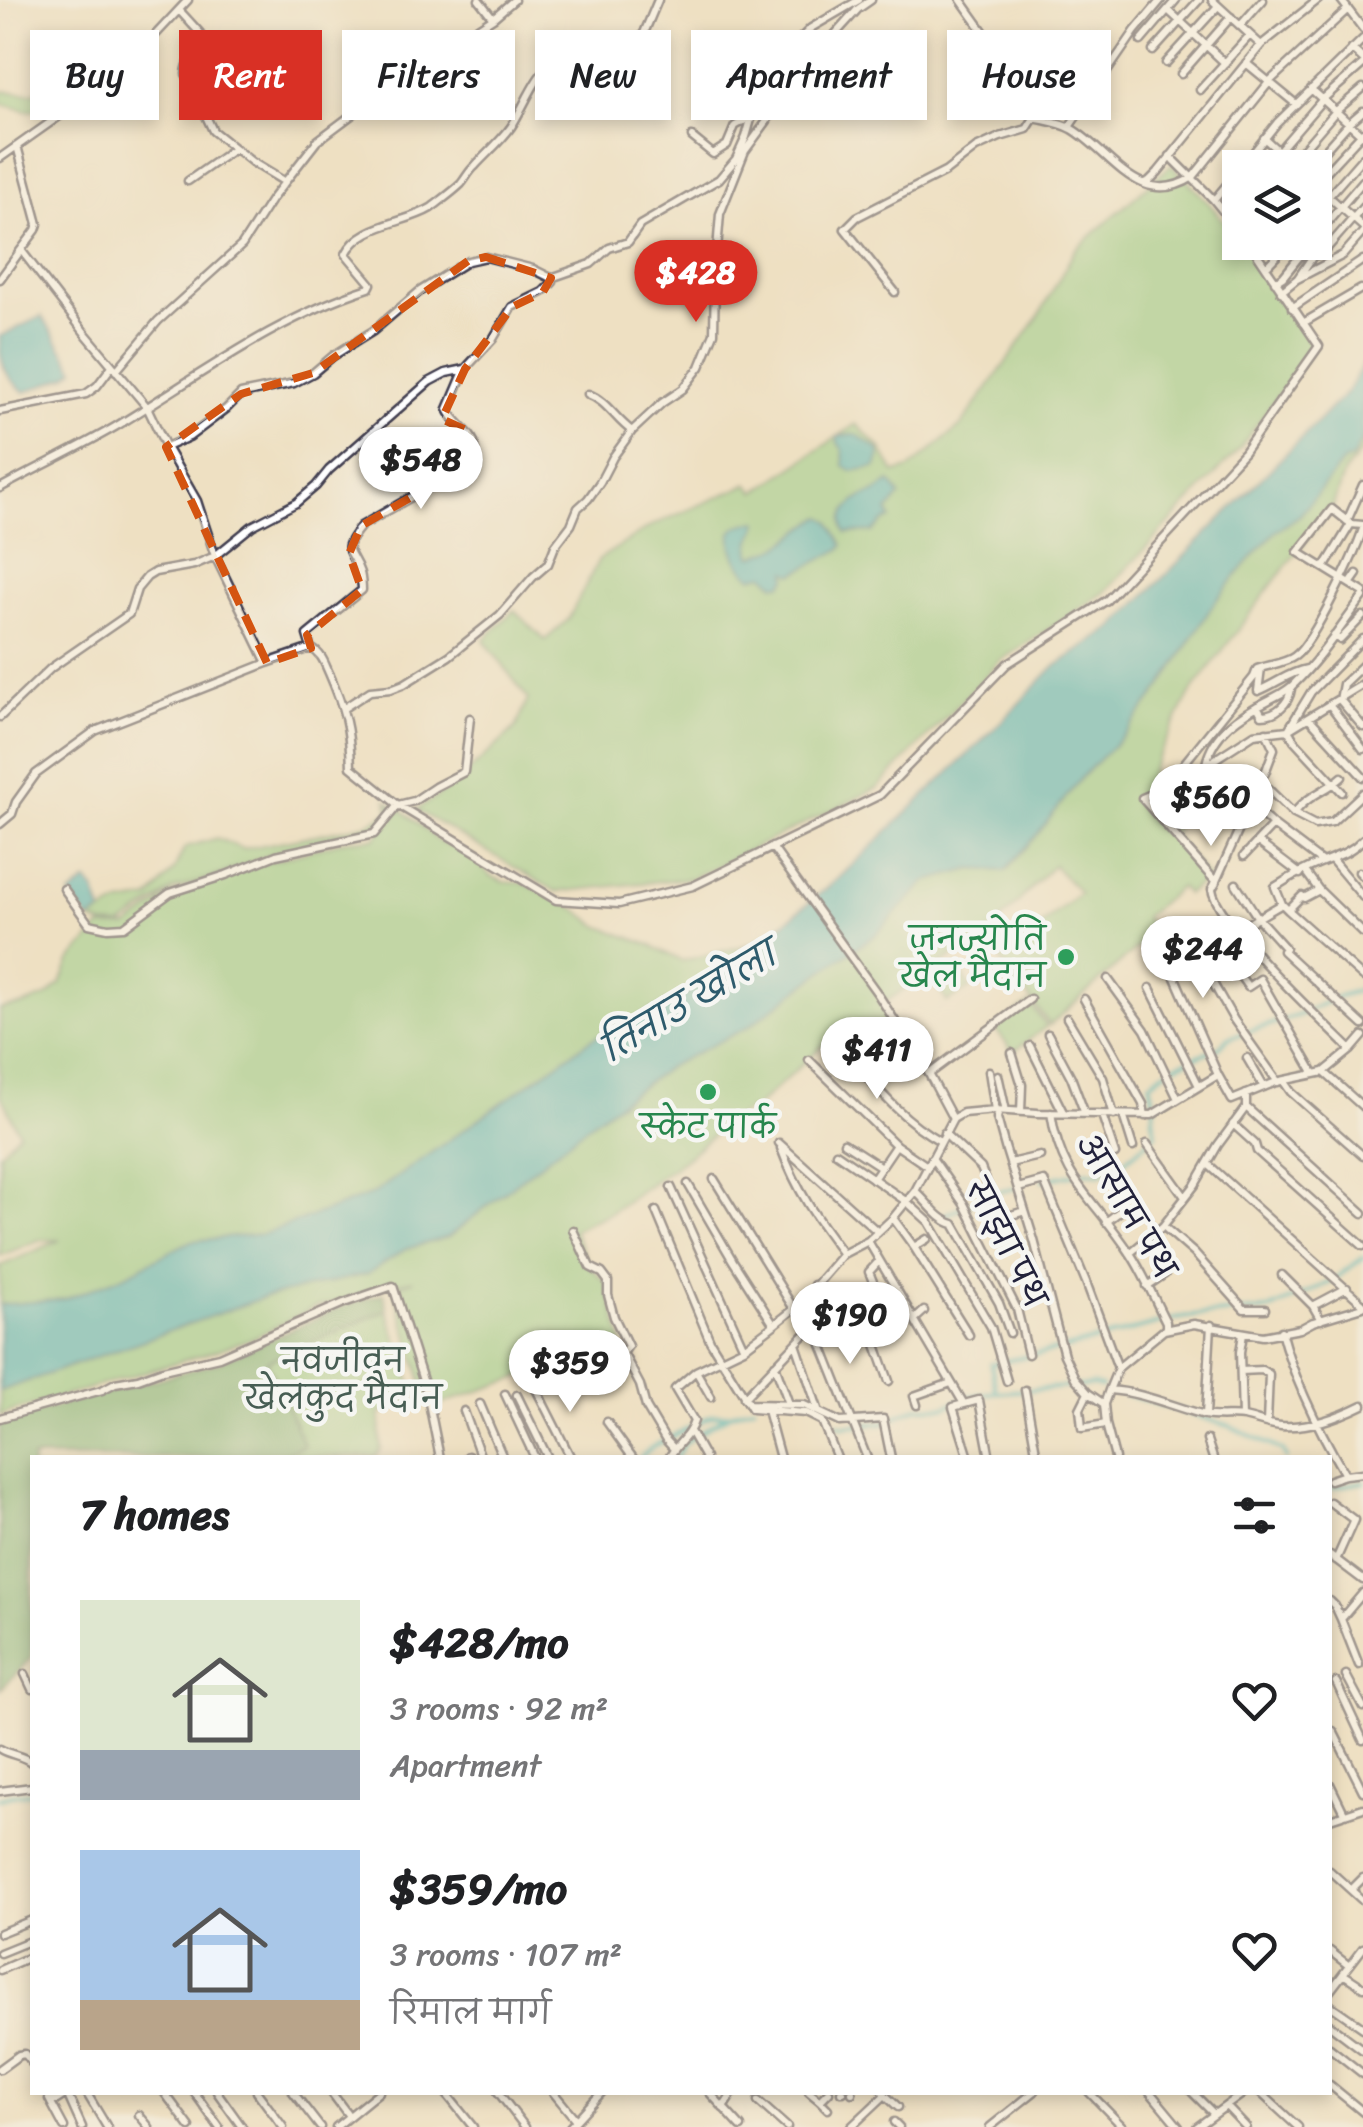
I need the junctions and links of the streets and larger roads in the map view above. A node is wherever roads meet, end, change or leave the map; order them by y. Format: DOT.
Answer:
graph roads {
  1 [pos="188,0"];
  2 [pos="479,0"];
  3 [pos="514,0"];
  4 [pos="658,0"];
  5 [pos="859,0"];
  6 [pos="872,0"];
  7 [pos="962,0"];
  8 [pos="1160,0"];
  9 [pos="1176,0"];
  10 [pos="1199,0"];
  11 [pos="1263,0"];
  12 [pos="1318,0"];
  13 [pos="1341,0"];
  14 [pos="1216,2"];
  15 [pos="1348,9"];
  16 [pos="179,10"];
  17 [pos="1168,10"];
  18 [pos="493,18"];
  19 [pos="1230,18"];
  20 [pos="1360,18"];
  21 [pos="1180,21"];
  22 [pos="1240,26"];
  23 [pos="1363,29"];
  24 [pos="809,30"];
  25 [pos="983,30"];
  26 [pos="1193,33"];
  27 [pos="1250,36"];
  28 [pos="1363,39"];
  29 [pos="1140,41"];
  30 [pos="1206,45"];
  31 [pos="1261,45"];
  32 [pos="1352,49"];
  33 [pos="1153,51"];
  34 [pos="1363,61"];
  35 [pos="1166,62"];
  36 [pos="1225,63"];
  37 [pos="1246,64"];
  38 [pos="1180,74"];
  39 [pos="1270,82"];
  40 [pos="1363,88"];
  41 [pos="1311,89"];
  42 [pos="1200,90"];
  43 [pos="1323,99"];
  44 [pos="1296,104"];
  45 [pos="1336,111"];
  46 [pos="1363,111"];
  47 [pos="745,120"];
  48 [pos="751,120"];
  49 [pos="1033,120"];
  50 [pos="1042,120"];
  51 [pos="1348,122"];
  52 [pos="1069,127"];
  53 [pos="1362,134"];
  54 [pos="692,137"];
  55 [pos="1264,138"];
  56 [pos="17,146"];
  57 [pos="234,148"];
  58 [pos="1254,150"];
  59 [pos="1278,150"];
  60 [pos="1305,150"];
  61 [pos="1324,150"];
  62 [pos="1169,156"];
  63 [pos="1363,157"];
  64 [pos="0,158"];
  65 [pos="1332,166"];
  66 [pos="1192,177"];
  67 [pos="188,181"];
  68 [pos="1363,181"];
  69 [pos="285,182"];
  70 [pos="1138,184"];
  71 [pos="1222,190"];
  72 [pos="1332,192"];
  73 [pos="1332,199"];
  74 [pos="1214,200"];
  75 [pos="1340,206"];
  76 [pos="1363,207"];
  77 [pos="1222,211"];
  78 [pos="1332,216"];
  79 [pos="1353,218"];
  80 [pos="1363,230"];
  81 [pos="21,250"];
  82 [pos="1261,260"];
  83 [pos="1273,260"];
  84 [pos="1297,260"];
  85 [pos="1363,260"];
  86 [pos="1266,268"];
  87 [pos="552,278"];
  88 [pos="0,279"];
  89 [pos="1297,280"];
  90 [pos="1275,282"];
  91 [pos="1361,289"];
  92 [pos="896,292"];
  93 [pos="1281,292"];
  94 [pos="1292,308"];
  95 [pos="1303,324"];
  96 [pos="114,369"];
  97 [pos="464,369"];
  98 [pos="588,394"];
  99 [pos="147,407"];
  100 [pos="0,411"];
  101 [pos="632,431"];
  102 [pos="166,447"];
  103 [pos="1363,486"];
  104 [pos="0,488"];
  105 [pos="1349,522"];
  106 [pos="1363,527"];
  107 [pos="215,556"];
  108 [pos="1351,559"];
  109 [pos="1361,564"];
  110 [pos="1324,568"];
  111 [pos="1357,574"];
  112 [pos="1342,579"];
  113 [pos="1350,584"];
  114 [pos="1363,595"];
  115 [pos="1363,616"];
  116 [pos="1334,636"];
  117 [pos="1363,639"];
  118 [pos="311,648"];
  119 [pos="1300,650"];
  120 [pos="267,663"];
  121 [pos="1311,666"];
  122 [pos="1363,666"];
  123 [pos="1261,668"];
  124 [pos="1362,685"];
  125 [pos="1291,688"];
  126 [pos="1340,700"];
  127 [pos="1330,704"];
  128 [pos="1257,706"];
  129 [pos="344,708"];
  130 [pos="0,716"];
  131 [pos="470,718"];
  132 [pos="1309,718"];
  133 [pos="1363,727"];
  134 [pos="1288,730"];
  135 [pos="1266,732"];
  136 [pos="1363,749"];
  137 [pos="1206,766"];
  138 [pos="1342,777"];
  139 [pos="1363,778"];
  140 [pos="1259,780"];
  141 [pos="1334,784"];
  142 [pos="1164,789"];
  143 [pos="1342,792"];
  144 [pos="1363,793"];
  145 [pos="398,805"];
  146 [pos="1250,805"];
  147 [pos="1294,814"];
  148 [pos="0,824"];
  149 [pos="1273,825"];
  150 [pos="1363,839"];
  151 [pos="1258,842"];
  152 [pos="772,848"];
  153 [pos="1244,856"];
  154 [pos="1332,860"];
  155 [pos="1322,862"];
  156 [pos="1303,872"];
  157 [pos="1216,882"];
  158 [pos="1236,884"];
  159 [pos="64,889"];
  160 [pos="1319,890"];
  161 [pos="1363,897"];
  162 [pos="1285,907"];
  163 [pos="1258,918"];
  164 [pos="1237,929"];
  165 [pos="1363,933"];
  166 [pos="1216,942"];
  167 [pos="1194,950"];
  168 [pos="1363,977"];
  169 [pos="1108,979"];
  170 [pos="1150,988"];
  171 [pos="1030,999"];
  172 [pos="1084,999"];
  173 [pos="1067,1018"];
  174 [pos="1363,1025"];
  175 [pos="1048,1034"];
  176 [pos="1362,1040"];
  177 [pos="1030,1046"];
  178 [pos="1351,1050"];
  179 [pos="1012,1053"];
  180 [pos="1248,1058"];
  181 [pos="809,1060"];
  182 [pos="854,1061"];
  183 [pos="989,1071"];
  184 [pos="1324,1072"];
  185 [pos="929,1074"];
  186 [pos="1314,1074"];
  187 [pos="998,1075"];
  188 [pos="1218,1075"];
  189 [pos="1281,1082"];
  190 [pos="1200,1086"];
  191 [pos="1264,1087"];
  192 [pos="1246,1094"];
  193 [pos="1178,1099"];
  194 [pos="1246,1107"];
  195 [pos="1363,1108"];
  196 [pos="1000,1111"];
  197 [pos="1022,1112"];
  198 [pos="1063,1112"];
  199 [pos="1051,1113"];
  200 [pos="1085,1114"];
  201 [pos="1102,1115"];
  202 [pos="1118,1115"];
  203 [pos="1151,1115"];
  204 [pos="953,1119"];
  205 [pos="1233,1124"];
  206 [pos="942,1137"];
  207 [pos="844,1143"];
  208 [pos="1147,1144"];
  209 [pos="896,1145"];
  210 [pos="1132,1147"];
  211 [pos="836,1153"];
  212 [pos="1115,1154"];
  213 [pos="1040,1156"];
  214 [pos="1363,1156"];
  215 [pos="929,1162"];
  216 [pos="1010,1163"];
  217 [pos="1208,1165"];
  218 [pos="881,1167"];
  219 [pos="714,1179"];
  220 [pos="874,1179"];
  221 [pos="688,1184"];
  222 [pos="1018,1187"];
  223 [pos="671,1188"];
  224 [pos="914,1191"];
  225 [pos="1186,1197"];
  226 [pos="907,1202"];
  227 [pos="656,1211"];
  228 [pos="1025,1211"];
  229 [pos="1120,1212"];
  230 [pos="1363,1213"];
  231 [pos="893,1218"];
  232 [pos="1106,1222"];
  233 [pos="1163,1226"];
  234 [pos="572,1230"];
  235 [pos="878,1232"];
  236 [pos="928,1239"];
  237 [pos="868,1240"];
  238 [pos="1363,1246"];
  239 [pos="914,1247"];
  240 [pos="1130,1253"];
  241 [pos="843,1254"];
  242 [pos="879,1261"];
  243 [pos="1166,1274"];
  244 [pos="1282,1275"];
  245 [pos="814,1285"];
  246 [pos="1147,1286"];
  247 [pos="1345,1287"];
  248 [pos="1313,1306"];
  249 [pos="1363,1306"];
  250 [pos="796,1307"];
  251 [pos="1266,1309"];
  252 [pos="908,1310"];
  253 [pos="924,1311"];
  254 [pos="914,1320"];
  255 [pos="1322,1320"];
  256 [pos="774,1325"];
  257 [pos="814,1325"];
  258 [pos="1211,1325"];
  259 [pos="1166,1326"];
  260 [pos="1280,1332"];
  261 [pos="1010,1333"];
  262 [pos="969,1334"];
  263 [pos="1243,1334"];
  264 [pos="796,1344"];
  265 [pos="744,1348"];
  266 [pos="1028,1354"];
  267 [pos="722,1359"];
  268 [pos="775,1365"];
  269 [pos="1118,1368"];
  270 [pos="696,1370"];
  271 [pos="1240,1371"];
  272 [pos="890,1380"];
  273 [pos="1007,1381"];
  274 [pos="951,1384"];
  275 [pos="536,1389"];
  276 [pos="1025,1390"];
  277 [pos="1109,1390"];
  278 [pos="1088,1393"];
  279 [pos="505,1394"];
  280 [pos="517,1394"];
  281 [pos="711,1397"];
  282 [pos="961,1400"];
  283 [pos="480,1404"];
  284 [pos="749,1404"];
  285 [pos="789,1404"];
  286 [pos="1104,1404"];
  287 [pos="917,1405"];
  288 [pos="1363,1405"];
  289 [pos="767,1410"];
  290 [pos="818,1410"];
  291 [pos="464,1411"];
  292 [pos="1206,1415"];
  293 [pos="1242,1417"];
  294 [pos="0,1418"];
  295 [pos="822,1421"];
  296 [pos="607,1422"];
  297 [pos="1318,1422"];
  298 [pos="853,1424"];
  299 [pos="1106,1424"];
  300 [pos="1266,1424"];
  301 [pos="691,1433"];
  302 [pos="1207,1440"];
  303 [pos="674,1448"];
  304 [pos="439,1455"];
  305 [pos="479,1455"];
  306 [pos="502,1455"];
  307 [pos="534,1455"];
  308 [pos="547,1455"];
  309 [pos="569,1455"];
  310 [pos="631,1455"];
  311 [pos="670,1455"];
  312 [pos="704,1455"];
  313 [pos="779,1455"];
  314 [pos="836,1455"];
  315 [pos="866,1455"];
  316 [pos="890,1455"];
  317 [pos="968,1455"];
  318 [pos="989,1455"];
  319 [pos="1037,1455"];
  320 [pos="1114,1455"];
  321 [pos="1212,1455"];
  322 [pos="1363,1472"];
  323 [pos="1346,1474"];
  324 [pos="1332,1479"];
  325 [pos="1332,1504"];
  326 [pos="1333,1557"];
  327 [pos="1363,1580"];
  328 [pos="1363,1593"];
  329 [pos="1355,1602"];
  330 [pos="1332,1605"];
  331 [pos="1363,1610"];
  332 [pos="1341,1619"];
  333 [pos="1359,1666"];
  334 [pos="25,1674"];
  335 [pos="1346,1675"];
  336 [pos="1336,1682"];
  337 [pos="30,1685"];
  338 [pos="1363,1707"];
  339 [pos="1333,1731"];
  340 [pos="1363,1740"];
  341 [pos="0,1749"];
  342 [pos="30,1761"];
  343 [pos="30,1787"];
  344 [pos="1332,1788"];
  345 [pos="0,1791"];
  346 [pos="1363,1791"];
  347 [pos="1363,1808"];
  348 [pos="1344,1813"];
  349 [pos="1332,1817"];
  350 [pos="1332,1876"];
  351 [pos="1363,1878"];
  352 [pos="1351,1890"];
  353 [pos="1363,1901"];
  354 [pos="30,1921"];
  355 [pos="0,1934"];
  356 [pos="30,1941"];
  357 [pos="1363,1948"];
  358 [pos="1332,1952"];
  359 [pos="0,1953"];
  360 [pos="30,1957"];
  361 [pos="1355,1957"];
  362 [pos="1363,1963"];
  363 [pos="1348,1965"];
  364 [pos="0,1970"];
  365 [pos="1343,1974"];
  366 [pos="1363,1987"];
  367 [pos="1332,1988"];
  368 [pos="1332,2006"];
  369 [pos="1332,2026"];
  370 [pos="1363,2028"];
  371 [pos="1332,2050"];
  372 [pos="1363,2050"];
  373 [pos="30,2059"];
  374 [pos="0,2070"];
  375 [pos="1363,2074"];
  376 [pos="1332,2088"];
  377 [pos="69,2095"];
  378 [pos="88,2095"];
  379 [pos="166,2095"];
  380 [pos="196,2095"];
  381 [pos="219,2095"];
  382 [pos="259,2095"];
  383 [pos="295,2095"];
  384 [pos="333,2095"];
  385 [pos="375,2095"];
  386 [pos="447,2095"];
  387 [pos="500,2095"];
  388 [pos="555,2095"];
  389 [pos="599,2095"];
  390 [pos="712,2095"];
  391 [pos="731,2095"];
  392 [pos="813,2095"];
  393 [pos="826,2095"];
  394 [pos="883,2095"];
  395 [pos="885,2095"];
  396 [pos="1031,2095"];
  397 [pos="1093,2095"];
  398 [pos="1152,2095"];
  399 [pos="1194,2095"];
  400 [pos="1240,2095"];
  401 [pos="1263,2095"];
  402 [pos="48,2096"];
  403 [pos="758,2100"];
  404 [pos="820,2102"];
  405 [pos="1226,2106"];
  406 [pos="898,2107"];
  407 [pos="723,2108"];
  408 [pos="828,2109"];
  409 [pos="1363,2112"];
  410 [pos="140,2115"];
  411 [pos="77,2116"];
  412 [pos="349,2116"];
  413 [pos="1211,2117"];
  414 [pos="576,2120"];
  415 [pos="63,2124"];
  416 [pos="996,2125"];
  417 [pos="82,2127"];
  418 [pos="107,2127"];
  419 [pos="149,2127"];
  420 [pos="190,2127"];
  421 [pos="219,2127"];
  422 [pos="242,2127"];
  423 [pos="282,2127"];
  424 [pos="320,2127"];
  425 [pos="336,2127"];
  426 [pos="473,2127"];
  427 [pos="525,2127"];
  428 [pos="570,2127"];
  429 [pos="740,2127"];
  430 [pos="787,2127"];
  431 [pos="851,2127"];
  432 [pos="1123,2127"];
  433 [pos="1179,2127"];
  434 [pos="1197,2127"];
  435 [pos="1214,2127"];
  436 [pos="1246,2127"];
  437 [pos="1298,2127"];
  1 -- 16 [label="street"];
  2 -- 18 [label="street"];
  3 -- 18 [label="street"];
  4 -- 99 [label="street"];
  5 -- 24 [label="street"];
  6 -- 101 [label="street"];
  7 -- 25 [label="street"];
  8 -- 52 [label="street"];
  9 -- 17 [label="street"];
  10 -- 21 [label="street"];
  11 -- 22 [label="street"];
  12 -- 31 [label="street"];
  13 -- 15 [label="street"];
  14 -- 19 [label="street"];
  14 -- 26 [label="street"];
  15 -- 20 [label="street"];
  15 -- 39 [label="street"];
  16 -- 56 [label="street"];
  16 -- 57 [label="street"];
  17 -- 21 [label="street"];
  17 -- 29 [label="street"];
  18 -- 69 [label="street"];
  19 -- 22 [label="street"];
  19 -- 30 [label="street"];
  20 -- 23 [label="street"];
  21 -- 26 [label="street"];
  21 -- 33 [label="street"];
  22 -- 27 [label="street"];
  26 -- 30 [label="street"];
  26 -- 35 [label="street"];
  27 -- 31 [label="street"];
  27 -- 36 [label="street"];
  28 -- 32 [label="street"];
  30 -- 36 [label="street"];
  30 -- 38 [label="street"];
  31 -- 37 [label="street"];
  32 -- 34 [label="street"];
  32 -- 41 [label="street"];
  34 -- 43 [label="street"];
  36 -- 42 [label="street"];
  37 -- 39 [label="street"];
  37 -- 62 [label="street"];
  39 -- 44 [label="street"];
  39 -- 66 [label="street"];
  40 -- 45 [label="street"];
  41 -- 43 [label="street"];
  41 -- 44 [label="street"];
  43 -- 45 [label="street"];
  43 -- 59 [label="street"];
  44 -- 55 [label="street"];
  45 -- 51 [label="street"];
  45 -- 60 [label="street"];
  46 -- 51 [label="street"];
  47 -- 54 [label="street"];
  48 -- 87 [label="street"];
  49 -- 92 [label="street"];
  50 -- 52 [label="street"];
  51 -- 53 [label="street"];
  51 -- 61 [label="street"];
  52 -- 70 [label="street"];
  53 -- 65 [label="street"];
  55 -- 58 [label="street"];
  55 -- 59 [label="street"];
  56 -- 64 [label="street"];
  56 -- 81 [label="street"];
  57 -- 67 [label="street"];
  57 -- 69 [label="street"];
  62 -- 66 [label="street"];
  62 -- 70 [label="street"];
  63 -- 72 [label="street"];
  66 -- 70 [label="street"];
  66 -- 74 [label="street"];
  68 -- 75 [label="street"];
  69 -- 96 [label="street"];
  71 -- 74 [label="street"];
  73 -- 75 [label="street"];
  74 -- 77 [label="street"];
  75 -- 78 [label="street"];
  75 -- 79 [label="street"];
  76 -- 79 [label="street"];
  79 -- 80 [label="street"];
  79 -- 89 [label="street"];
  80 -- 89 [label="street"];
  81 -- 88 [label="street"];
  81 -- 96 [label="street"];
  82 -- 86 [label="street"];
  83 -- 86 [label="street"];
  84 -- 90 [label="street"];
  85 -- 94 [label="street"];
  86 -- 90 [label="street"];
  87 -- 97 [label="street"];
  87 -- 102 [label="street"];
  89 -- 93 [label="street"];
  90 -- 93 [label="street"];
  91 -- 95 [label="street"];
  93 -- 94 [label="street"];
  94 -- 95 [label="street"];
  95 -- 152 [label="street"];
  96 -- 99 [label="street"];
  96 -- 100 [label="street"];
  97 -- 107 [label="street"];
  97 -- 118 [label="street"];
  98 -- 101 [label="street"];
  99 -- 102 [label="street"];
  99 -- 104 [label="street"];
  101 -- 129 [label="street"];
  102 -- 107 [label="street"];
  103 -- 105 [label="street"];
  105 -- 106 [label="street"];
  105 -- 110 [label="street"];
  105 -- 110 [label="street"];
  106 -- 108 [label="street"];
  107 -- 120 [label="street"];
  107 -- 130 [label="street"];
  108 -- 109 [label="street"];
  108 -- 112 [label="street"];
  110 -- 112 [label="street"];
  111 -- 113 [label="street"];
  112 -- 113 [label="street"];
  112 -- 119 [label="street"];
  113 -- 114 [label="street"];
  114 -- 116 [label="street"];
  115 -- 116 [label="street"];
  116 -- 121 [label="street"];
  117 -- 134 [label="street"];
  118 -- 120 [label="street"];
  118 -- 129 [label="street"];
  119 -- 121 [label="street"];
  119 -- 123 [label="street"];
  120 -- 148 [label="street"];
  121 -- 123 [label="street"];
  121 -- 125 [label="street"];
  122 -- 126 [label="street"];
  123 -- 142 [label="street"];
  124 -- 126 [label="street"];
  125 -- 128 [label="street"];
  125 -- 128 [label="street"];
  126 -- 127 [label="street"];
  126 -- 133 [label="street"];
  127 -- 132 [label="street"];
  127 -- 136 [label="street"];
  128 -- 137 [label="street"];
  129 -- 145 [label="street"];
  131 -- 145 [label="street"];
  132 -- 134 [label="street"];
  132 -- 139 [label="street"];
  134 -- 135 [label="street"];
  134 -- 141 [label="street"];
  135 -- 137 [label="street"];
  135 -- 140 [label="street"];
  137 -- 142 [label="street"];
  137 -- 146 [label="street"];
  138 -- 141 [label="street"];
  140 -- 146 [label="street"];
  140 -- 147 [label="street"];
  141 -- 143 [label="street"];
  141 -- 147 [label="street"];
  142 -- 157 [label="street"];
  144 -- 147 [label="street"];
  145 -- 152 [label="street"];
  145 -- 159 [label="street"];
  146 -- 149 [label="street"];
  146 -- 157 [label="street"];
  149 -- 151 [label="street"];
  149 -- 155 [label="street"];
  150 -- 154 [label="street"];
  151 -- 153 [label="street"];
  151 -- 156 [label="street"];
  152 -- 185 [label="street"];
  154 -- 155 [label="street"];
  154 -- 161 [label="street"];
  155 -- 156 [label="street"];
  156 -- 160 [label="street"];
  156 -- 162 [label="street"];
  157 -- 164 [label="street"];
  158 -- 163 [label="street"];
  160 -- 162 [label="street"];
  160 -- 165 [label="street"];
  162 -- 163 [label="street"];
  162 -- 168 [label="street"];
  163 -- 164 [label="street"];
  163 -- 174 [label="street"];
  164 -- 166 [label="street"];
  164 -- 178 [label="street"];
  166 -- 167 [label="street"];
  166 -- 186 [label="street"];
  167 -- 188 [label="street"];
  167 -- 189 [label="street"];
  169 -- 193 [label="street"];
  170 -- 190 [label="street"];
  171 -- 185 [label="street"];
  172 -- 203 [label="street"];
  173 -- 202 [label="street"];
  175 -- 200 [label="street"];
  176 -- 178 [label="street"];
  177 -- 198 [label="street"];
  178 -- 184 [label="street"];
  179 -- 197 [label="street"];
  180 -- 191 [label="street"];
  181 -- 209 [label="street"];
  182 -- 206 [label="street"];
  183 -- 196 [label="street"];
  184 -- 186 [label="street"];
  184 -- 195 [label="street"];
  185 -- 204 [label="street"];
  186 -- 189 [label="street"];
  187 -- 196 [label="street"];
  188 -- 190 [label="street"];
  188 -- 192 [label="street"];
  189 -- 191 [label="street"];
  189 -- 214 [label="street"];
  190 -- 193 [label="street"];
  191 -- 192 [label="street"];
  192 -- 194 [label="street"];
  193 -- 203 [label="street"];
  194 -- 205 [label="street"];
  194 -- 230 [label="street"];
  196 -- 197 [label="street"];
  196 -- 204 [label="street"];
  196 -- 216 [label="street"];
  197 -- 199 [label="street"];
  198 -- 199 [label="street"];
  198 -- 200 [label="street"];
  199 -- 232 [label="street, आसाम पथ"];
  200 -- 201 [label="street"];
  201 -- 202 [label="street"];
  201 -- 212 [label="street"];
  202 -- 203 [label="street"];
  202 -- 210 [label="street"];
  204 -- 206 [label="street"];
  205 -- 217 [label="street"];
  205 -- 238 [label="street"];
  206 -- 215 [label="street"];
  206 -- 228 [label="street"];
  207 -- 218 [label="street"];
  208 -- 225 [label="street"];
  209 -- 215 [label="street"];
  209 -- 218 [label="street"];
  211 -- 220 [label="street"];
  213 -- 216 [label="street"];
  215 -- 224 [label="street"];
  215 -- 266 [label="street, साझा पथ"];
  216 -- 222 [label="street"];
  217 -- 225 [label="street"];
  217 -- 247 [label="street"];
  218 -- 220 [label="street"];
  219 -- 250 [label="street"];
  220 -- 226 [label="street"];
  221 -- 256 [label="street"];
  222 -- 228 [label="street"];
  222 -- 269 [label="street"];
  223 -- 265 [label="street"];
  224 -- 226 [label="street"];
  224 -- 261 [label="street"];
  225 -- 233 [label="street"];
  226 -- 231 [label="street"];
  226 -- 273 [label="street"];
  227 -- 267 [label="street"];
  228 -- 278 [label="street"];
  229 -- 232 [label="street"];
  231 -- 235 [label="street"];
  231 -- 239 [label="street"];
  232 -- 240 [label="street, आसाम पथ"];
  233 -- 240 [label="street"];
  233 -- 251 [label="street"];
  234 -- 303 [label="street"];
  235 -- 237 [label="street"];
  235 -- 241 [label="street"];
  236 -- 239 [label="street"];
  237 -- 241 [label="street"];
  237 -- 242 [label="street"];
  239 -- 262 [label="street"];
  240 -- 246 [label="street, आसाम पथ"];
  241 -- 245 [label="street"];
  242 -- 252 [label="street"];
  242 -- 252 [label="street"];
  243 -- 246 [label="street"];
  244 -- 248 [label="street"];
  245 -- 250 [label="street"];
  245 -- 272 [label="street"];
  246 -- 259 [label="street, आसाम पथ"];
  247 -- 248 [label="street"];
  247 -- 249 [label="street"];
  248 -- 255 [label="street"];
  249 -- 255 [label="street"];
  250 -- 256 [label="street"];
  250 -- 257 [label="street"];
  252 -- 254 [label="street"];
  253 -- 254 [label="street"];
  254 -- 274 [label="street"];
  255 -- 260 [label="street"];
  256 -- 265 [label="street"];
  257 -- 264 [label="street"];
  257 -- 298 [label="street"];
  258 -- 259 [label="street"];
  258 -- 263 [label="street"];
  258 -- 292 [label="street"];
  259 -- 269 [label="street"];
  260 -- 263 [label="street"];
  260 -- 297 [label="street"];
  263 -- 271 [label="street"];
  264 -- 268 [label="street"];
  264 -- 290 [label="street"];
  265 -- 267 [label="street"];
  267 -- 270 [label="street"];
  267 -- 284 [label="street"];
  268 -- 284 [label="street"];
  268 -- 285 [label="street"];
  269 -- 277 [label="street"];
  270 -- 281 [label="street"];
  270 -- 301 [label="street"];
  271 -- 293 [label="street"];
  271 -- 300 [label="street"];
  274 -- 282 [label="street"];
  274 -- 287 [label="street"];
  275 -- 309 [label="street"];
  276 -- 319 [label="street"];
  277 -- 286 [label="street"];
  277 -- 292 [label="street"];
  278 -- 286 [label="street"];
  278 -- 299 [label="street"];
  279 -- 307 [label="street"];
  280 -- 308 [label="street"];
  282 -- 317 [label="street"];
  282 -- 318 [label="street"];
  283 -- 306 [label="street"];
  284 -- 285 [label="street"];
  284 -- 289 [label="street"];
  285 -- 290 [label="street"];
  286 -- 299 [label="street"];
  288 -- 297 [label="street"];
  289 -- 295 [label="street"];
  289 -- 313 [label="street"];
  290 -- 295 [label="street"];
  290 -- 298 [label="street"];
  291 -- 305 [label="street"];
  292 -- 293 [label="street"];
  293 -- 300 [label="street"];
  294 -- 304 [label="street"];
  295 -- 314 [label="street"];
  296 -- 310 [label="street"];
  297 -- 300 [label="street"];
  297 -- 323 [label="street"];
  298 -- 315 [label="street"];
  298 -- 316 [label="street"];
  299 -- 320 [label="street"];
  301 -- 303 [label="street"];
  301 -- 312 [label="street"];
  302 -- 321 [label="street"];
  303 -- 311 [label="street"];
  322 -- 323 [label="street"];
  323 -- 324 [label="street"];
  325 -- 326 [label="street"];
  326 -- 327 [label="street"];
  328 -- 329 [label="street"];
  329 -- 331 [label="street"];
  329 -- 332 [label="street"];
  330 -- 332 [label="street"];
  332 -- 333 [label="street"];
  334 -- 337 [label="street"];
  335 -- 338 [label="street"];
  336 -- 340 [label="street"];
  339 -- 346 [label="street"];
  341 -- 342 [label="street"];
  343 -- 345 [label="street"];
  344 -- 348 [label="street"];
  347 -- 348 [label="street"];
  348 -- 349 [label="street"];
  350 -- 352 [label="street"];
  351 -- 352 [label="street"];
  352 -- 353 [label="street"];
  354 -- 355 [label="street"];
  356 -- 359 [label="street"];
  357 -- 361 [label="street"];
  358 -- 363 [label="street"];
  360 -- 364 [label="street"];
  361 -- 362 [label="street"];
  361 -- 363 [label="street"];
  363 -- 365 [label="street"];
  365 -- 366 [label="street"];
  365 -- 367 [label="street"];
  368 -- 370 [label="street"];
  369 -- 372 [label="street"];
  371 -- 375 [label="street"];
  373 -- 374 [label="street"];
  376 -- 409 [label="street"];
  377 -- 402 [label="street"];
  377 -- 411 [label="street"];
  378 -- 418 [label="street"];
  379 -- 420 [label="street"];
  380 -- 421 [label="street"];
  381 -- 422 [label="street"];
  382 -- 423 [label="street"];
  383 -- 424 [label="street"];
  384 -- 412 [label="street"];
  385 -- 412 [label="street"];
  386 -- 426 [label="street"];
  387 -- 427 [label="street"];
  388 -- 414 [label="street"];
  389 -- 414 [label="street"];
  390 -- 407 [label="street"];
  391 -- 407 [label="street"];
  392 -- 404 [label="street"];
  393 -- 404 [label="street"];
  394 -- 431 [label="street"];
  395 -- 406 [label="street"];
  396 -- 416 [label="street"];
  397 -- 432 [label="street"];
  398 -- 433 [label="street"];
  399 -- 413 [label="street"];
  400 -- 405 [label="street"];
  401 -- 437 [label="street"];
  402 -- 415 [label="street"];
  403 -- 430 [label="street"];
  404 -- 408 [label="street"];
  405 -- 413 [label="street"];
  405 -- 436 [label="street"];
  407 -- 429 [label="street"];
  410 -- 419 [label="street"];
  411 -- 415 [label="street"];
  411 -- 417 [label="street"];
  412 -- 425 [label="street"];
  413 -- 434 [label="street"];
  413 -- 435 [label="street"];
  414 -- 428 [label="street"];
}
